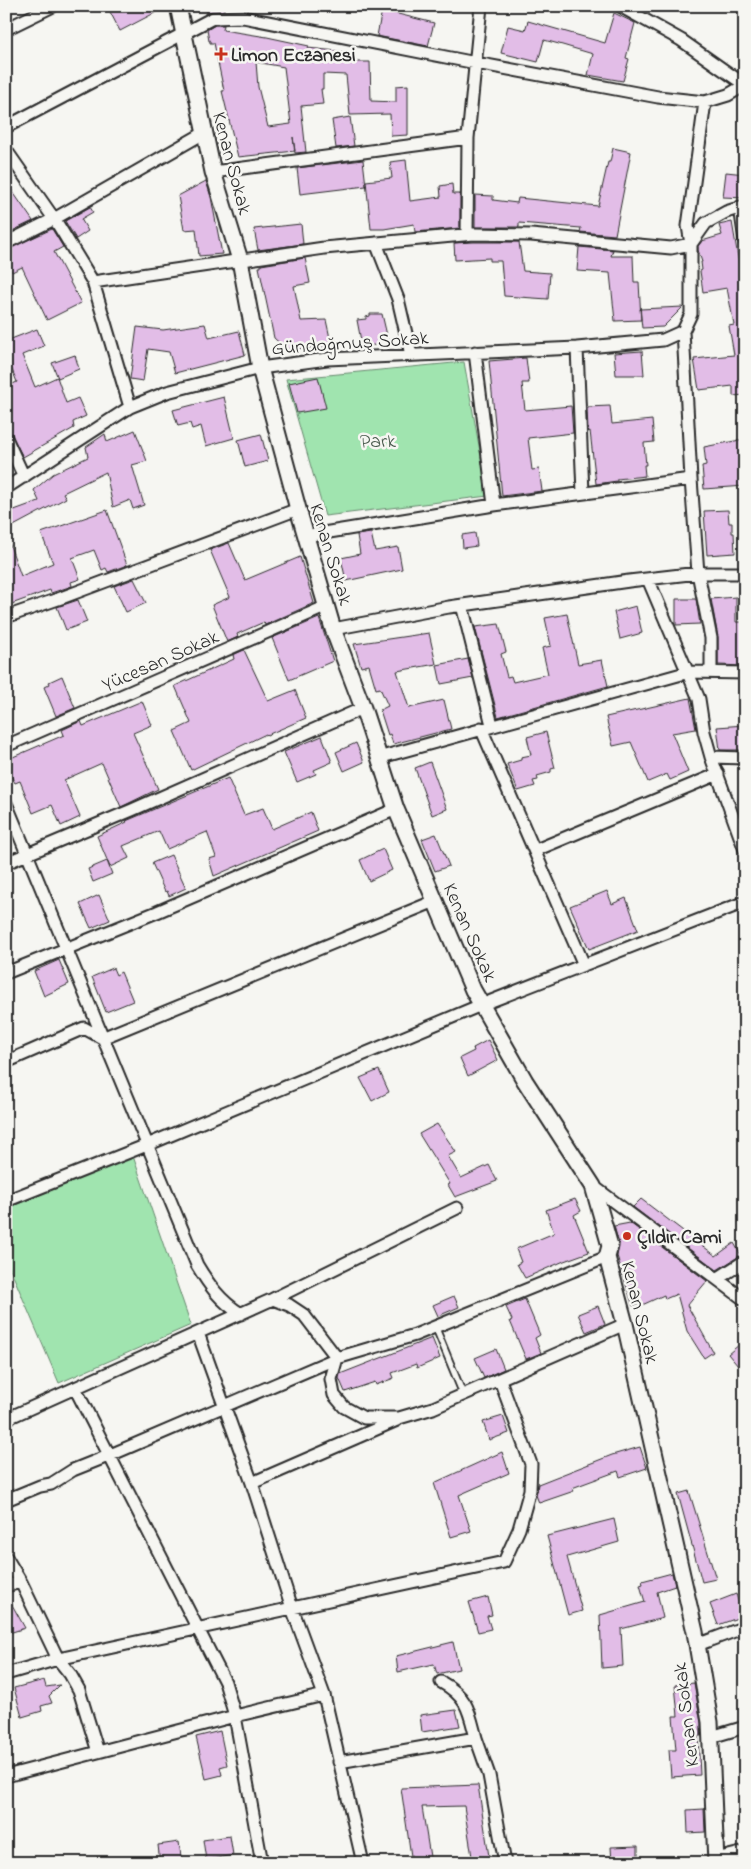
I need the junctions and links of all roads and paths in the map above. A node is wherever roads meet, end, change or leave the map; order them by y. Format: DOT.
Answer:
graph roads {
  1 [pos="53,6"];
  2 [pos="178,6"];
  3 [pos="481,6"];
  4 [pos="620,6"];
  5 [pos="6,29"];
  6 [pos="184,33"];
  7 [pos="476,63"];
  8 [pos="745,85"];
  9 [pos="705,102"];
  10 [pos="6,127"];
  11 [pos="204,133"];
  12 [pos="468,138"];
  13 [pos="6,150"];
  14 [pos="213,172"];
  15 [pos="742,207"];
  16 [pos="54,219"];
  17 [pos="467,234"];
  18 [pos="745,241"];
  19 [pos="6,242"];
  20 [pos="376,243"];
  21 [pos="691,244"];
  22 [pos="240,260"];
  23 [pos="93,282"];
  24 [pos="683,331"];
  25 [pos="577,348"];
  26 [pos="475,352"];
  27 [pos="411,355"];
  28 [pos="260,368"];
  29 [pos="130,407"];
  30 [pos="6,438"];
  31 [pos="24,477"];
  32 [pos="691,479"];
  33 [pos="6,488"];
  34 [pos="583,493"];
  35 [pos="494,505"];
  36 [pos="298,509"];
  37 [pos="305,536"];
  38 [pos="698,573"];
  39 [pos="745,573"];
  40 [pos="648,579"];
  41 [pos="462,605"];
  42 [pos="327,606"];
  43 [pos="6,617"];
  44 [pos="333,629"];
  45 [pos="689,672"];
  46 [pos="711,672"];
  47 [pos="745,672"];
  48 [pos="363,708"];
  49 [pos="486,727"];
  50 [pos="6,746"];
  51 [pos="711,757"];
  52 [pos="378,758"];
  53 [pos="745,758"];
  54 [pos="718,774"];
  55 [pos="6,803"];
  56 [pos="396,809"];
  57 [pos="536,850"];
  58 [pos="745,850"];
  59 [pos="28,853"];
  60 [pos="6,863"];
  61 [pos="435,901"];
  62 [pos="745,902"];
  63 [pos="67,948"];
  64 [pos="584,965"];
  65 [pos="6,973"];
  66 [pos="481,1005"];
  67 [pos="102,1038"];
  68 [pos="6,1062"];
  69 [pos="147,1145"];
  70 [pos="593,1186"];
  71 [pos="6,1200"];
  72 [pos="457,1208"];
  73 [pos="607,1257"];
  74 [pos="745,1261"];
  75 [pos="717,1279"];
  76 [pos="272,1300"];
  77 [pos="745,1300"];
  78 [pos="241,1314"];
  79 [pos="624,1324"];
  80 [pos="435,1326"];
  81 [pos="198,1333"];
  82 [pos="337,1358"];
  83 [pos="500,1380"];
  84 [pos="75,1388"];
  85 [pos="463,1394"];
  86 [pos="224,1406"];
  87 [pos="399,1418"];
  88 [pos="6,1419"];
  89 [pos="108,1456"];
  90 [pos="252,1484"];
  91 [pos="6,1500"];
  92 [pos="6,1557"];
  93 [pos="21,1582"];
  94 [pos="6,1586"];
  95 [pos="292,1608"];
  96 [pos="745,1627"];
  97 [pos="197,1629"];
  98 [pos="697,1645"];
  99 [pos="58,1659"];
  100 [pos="6,1674"];
  101 [pos="441,1682"];
  102 [pos="324,1695"];
  103 [pos="234,1716"];
  104 [pos="745,1726"];
  105 [pos="711,1737"];
  106 [pos="476,1738"];
  107 [pos="98,1752"];
  108 [pos="339,1762"];
  109 [pos="6,1776"];
  110 [pos="745,1852"];
  111 [pos="716,1861"];
  112 [pos="262,1863"];
  113 [pos="363,1863"];
  114 [pos="505,1863"];
  1 -- 5 [label="street"];
  2 -- 6 [label="street, Kenan Sokak"];
  3 -- 7 [label="street"];
  4 -- 8 [label="street"];
  6 -- 7 [label="street"];
  6 -- 10 [label="street"];
  6 -- 11 [label="street, Kenan Sokak"];
  7 -- 9 [label="street"];
  7 -- 12 [label="street"];
  8 -- 9 [label="street"];
  9 -- 21 [label="street"];
  11 -- 14 [label="street, Kenan Sokak"];
  11 -- 16 [label="street"];
  12 -- 14 [label="street"];
  12 -- 17 [label="street"];
  13 -- 16 [label="street"];
  14 -- 22 [label="street, Kenan Sokak"];
  15 -- 18 [label="street"];
  15 -- 21 [label="street"];
  16 -- 19 [label="street"];
  16 -- 23 [label="street"];
  17 -- 20 [label="street"];
  17 -- 21 [label="street"];
  20 -- 22 [label="street"];
  20 -- 27 [label="street"];
  21 -- 24 [label="street"];
  22 -- 23 [label="street"];
  22 -- 28 [label="street, Kenan Sokak"];
  23 -- 29 [label="street"];
  24 -- 25 [label="street, Gündoğmuş Sokak"];
  24 -- 32 [label="street"];
  25 -- 26 [label="street, Gündoğmuş Sokak"];
  25 -- 34 [label="street"];
  26 -- 27 [label="street, Gündoğmuş Sokak"];
  26 -- 35 [label="street"];
  27 -- 28 [label="street, Gündoğmuş Sokak"];
  28 -- 29 [label="street, Gündoğmuş Sokak"];
  28 -- 36 [label="street, Kenan Sokak"];
  29 -- 31 [label="street, Gündoğmuş Sokak"];
  30 -- 31 [label="street"];
  31 -- 33 [label="street, Gündoğmuş Sokak"];
  32 -- 34 [label="street"];
  32 -- 38 [label="street"];
  34 -- 35 [label="street"];
  35 -- 37 [label="street"];
  36 -- 37 [label="street, Kenan Sokak"];
  36 -- 43 [label="street"];
  37 -- 42 [label="street, Kenan Sokak"];
  38 -- 39 [label="street"];
  38 -- 40 [label="street"];
  38 -- 46 [label="street"];
  40 -- 41 [label="street"];
  40 -- 45 [label="street"];
  41 -- 44 [label="street"];
  41 -- 49 [label="street"];
  42 -- 44 [label="street, Kenan Sokak"];
  42 -- 50 [label="street, Yücesan Sokak"];
  44 -- 48 [label="street, Kenan Sokak"];
  45 -- 46 [label="street"];
  45 -- 49 [label="street"];
  45 -- 51 [label="street"];
  46 -- 47 [label="street"];
  48 -- 52 [label="street, Kenan Sokak"];
  48 -- 59 [label="street"];
  49 -- 52 [label="street"];
  49 -- 57 [label="street"];
  51 -- 53 [label="street"];
  51 -- 54 [label="street"];
  52 -- 56 [label="street, Kenan Sokak"];
  54 -- 57 [label="street"];
  54 -- 58 [label="street"];
  55 -- 59 [label="street"];
  56 -- 61 [label="street, Kenan Sokak"];
  56 -- 63 [label="street"];
  57 -- 64 [label="street"];
  59 -- 60 [label="street"];
  59 -- 63 [label="street"];
  61 -- 66 [label="street, Kenan Sokak"];
  61 -- 67 [label="street"];
  62 -- 64 [label="street"];
  63 -- 65 [label="street"];
  63 -- 67 [label="street"];
  64 -- 66 [label="street"];
  66 -- 69 [label="street"];
  66 -- 70 [label="street, Kenan Sokak"];
  67 -- 68 [label="street"];
  67 -- 69 [label="street"];
  69 -- 71 [label="street"];
  69 -- 78 [label="street"];
  70 -- 73 [label="street, Kenan Sokak"];
  70 -- 75 [label="street"];
  72 -- 76 [label="street"];
  73 -- 79 [label="street, Kenan Sokak"];
  73 -- 80 [label="street"];
  74 -- 75 [label="street"];
  75 -- 77 [label="street"];
  76 -- 78 [label="street"];
  76 -- 82 [label="street"];
  78 -- 81 [label="street"];
  79 -- 83 [label="street"];
  79 -- 98 [label="street, Kenan Sokak"];
  80 -- 82 [label="street"];
  80 -- 85 [label="lane"];
  81 -- 84 [label="street"];
  81 -- 86 [label="street"];
  82 -- 86 [label="street"];
  82 -- 87 [label="street"];
  83 -- 85 [label="street"];
  83 -- 95 [label="street"];
  84 -- 88 [label="street"];
  84 -- 89 [label="street"];
  85 -- 87 [label="street"];
  86 -- 89 [label="street"];
  86 -- 90 [label="street"];
  87 -- 90 [label="street"];
  89 -- 91 [label="street"];
  89 -- 97 [label="street"];
  90 -- 95 [label="street"];
  92 -- 93 [label="street"];
  93 -- 94 [label="street"];
  93 -- 99 [label="street"];
  95 -- 97 [label="street"];
  95 -- 102 [label="street"];
  96 -- 98 [label="street"];
  97 -- 99 [label="street"];
  97 -- 103 [label="street"];
  98 -- 105 [label="street, Kenan Sokak"];
  99 -- 100 [label="street"];
  99 -- 107 [label="street"];
  101 -- 106 [label="street"];
  102 -- 103 [label="street"];
  102 -- 108 [label="street"];
  103 -- 107 [label="street"];
  103 -- 112 [label="street"];
  104 -- 105 [label="street"];
  105 -- 111 [label="street, Kenan Sokak"];
  106 -- 108 [label="street"];
  106 -- 114 [label="street"];
  107 -- 109 [label="street"];
  108 -- 113 [label="street"];
  110 -- 111 [label="street"];
}
